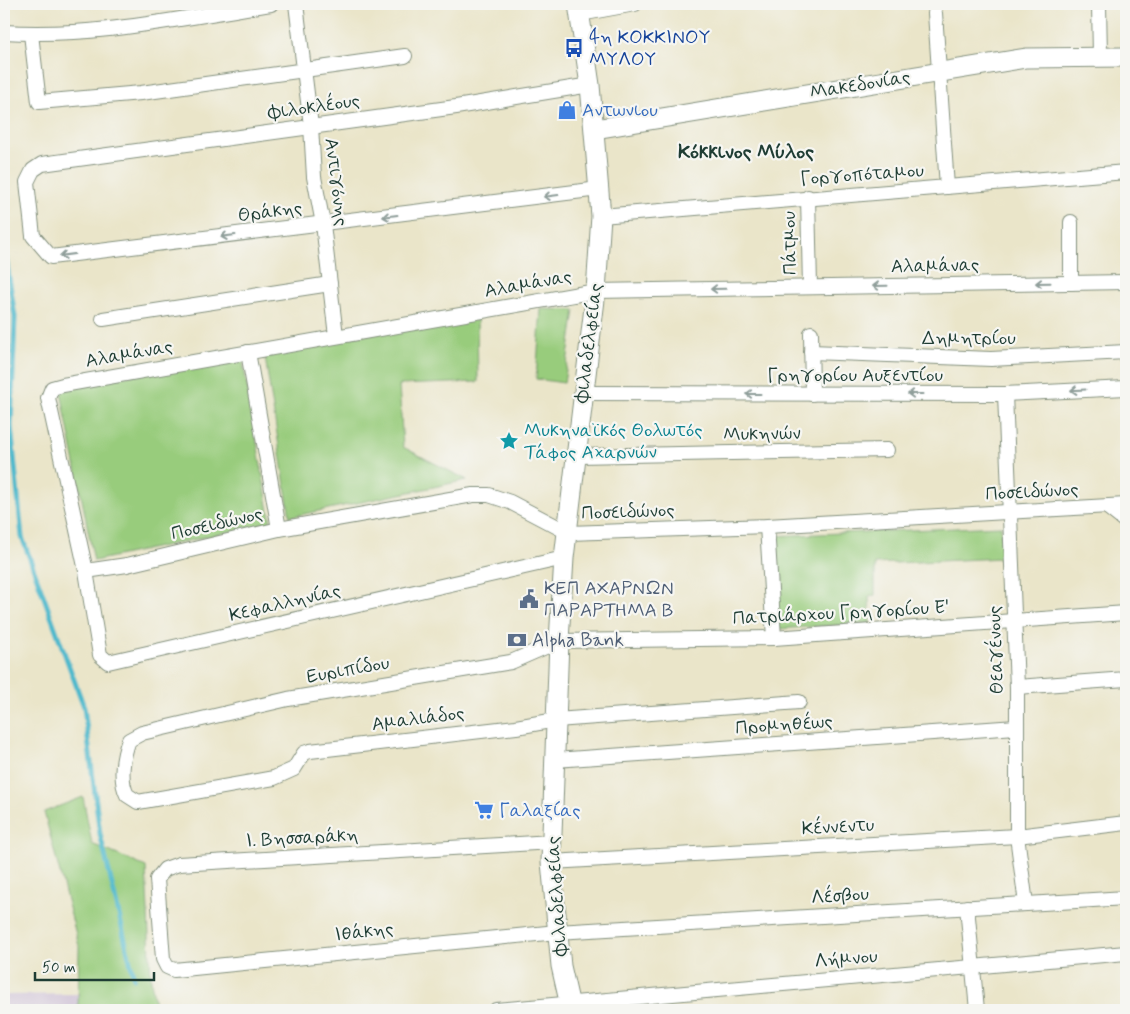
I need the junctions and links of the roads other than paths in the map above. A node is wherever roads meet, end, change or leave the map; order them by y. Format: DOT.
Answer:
graph roads {
  1 [pos="271,4"];
  2 [pos="296,4"];
  3 [pos="635,4"];
  4 [pos="1099,4"];
  5 [pos="579,9"];
  6 [pos="935,13"];
  7 [pos="4,32"];
  8 [pos="31,34"];
  9 [pos="405,56"];
  10 [pos="1100,56"];
  11 [pos="1126,57"];
  12 [pos="303,72"];
  13 [pos="939,72"];
  14 [pos="590,85"];
  15 [pos="311,126"];
  16 [pos="595,129"];
  17 [pos="42,164"];
  18 [pos="1126,172"];
  19 [pos="947,188"];
  20 [pos="599,189"];
  21 [pos="808,197"];
  22 [pos="601,216"];
  23 [pos="1071,222"];
  24 [pos="323,224"];
  25 [pos="1126,282"];
  26 [pos="1071,283"];
  27 [pos="330,284"];
  28 [pos="810,287"];
  29 [pos="596,291"];
  30 [pos="103,318"];
  31 [pos="811,333"];
  32 [pos="336,336"];
  33 [pos="248,352"];
  34 [pos="811,352"];
  35 [pos="1126,352"];
  36 [pos="1126,388"];
  37 [pos="583,393"];
  38 [pos="812,394"];
  39 [pos="1006,394"];
  40 [pos="888,450"];
  41 [pos="577,456"];
  42 [pos="1126,505"];
  43 [pos="1107,507"];
  44 [pos="1010,513"];
  45 [pos="1126,522"];
  46 [pos="767,526"];
  47 [pos="279,529"];
  48 [pos="569,533"];
  49 [pos="564,558"];
  50 [pos="86,571"];
  51 [pos="1126,613"];
  52 [pos="1014,620"];
  53 [pos="774,638"];
  54 [pos="558,642"];
  55 [pos="1126,679"];
  56 [pos="1017,687"];
  57 [pos="799,702"];
  58 [pos="556,720"];
  59 [pos="1016,727"];
  60 [pos="142,733"];
  61 [pos="555,760"];
  62 [pos="1126,823"];
  63 [pos="1016,836"];
  64 [pos="552,842"];
  65 [pos="551,862"];
  66 [pos="1126,898"];
  67 [pos="1026,904"];
  68 [pos="967,907"];
  69 [pos="557,932"];
  70 [pos="1126,953"];
  71 [pos="971,966"];
  72 [pos="174,970"];
  73 [pos="570,1007"];
  74 [pos="496,1010"];
  75 [pos="977,1010"];
  1 -- 8 [label="street"];
  2 -- 12 [label="street, Αντιγόνης"];
  3 -- 5 [label="street"];
  4 -- 10 [label="street"];
  5 -- 14 [label="main road, Φιλαδελφείας"];
  6 -- 13 [label="street"];
  7 -- 8 [label="street"];
  8 -- 12 [label="street"];
  9 -- 12 [label="street"];
  10 -- 11 [label="main road, Μακεδονίας"];
  10 -- 13 [label="main road, Μακεδονίας"];
  12 -- 15 [label="street, Αντιγόνης"];
  13 -- 16 [label="main road, Μακεδονίας"];
  13 -- 19 [label="street"];
  14 -- 15 [label="street, Φιλοκλέους"];
  14 -- 16 [label="main road, Φιλαδελφείας"];
  15 -- 17 [label="street, Φιλοκλέους"];
  15 -- 24 [label="street, Αντιγόνης"];
  16 -- 20 [label="main road, Φιλαδελφείας"];
  24 -- 17 [label="street, Θράκης, one-way"];
  18 -- 19 [label="street, Γοργοπόταμου"];
  19 -- 21 [label="street, Γοργοπόταμου"];
  20 -- 22 [label="main road, Φιλαδελφείας"];
  20 -- 24 [label="street, Θράκης, one-way"];
  21 -- 22 [label="street, Γοργοπόταμου"];
  21 -- 28 [label="street, Πάτμου"];
  22 -- 29 [label="main road, Φιλαδελφείας"];
  23 -- 26 [label="street"];
  24 -- 27 [label="street, Αντιγόνης"];
  25 -- 26 [label="street, Αλαμάνας"];
  26 -- 28 [label="street, Αλαμάνας, one-way"];
  27 -- 30 [label="street"];
  27 -- 32 [label="street, Αντιγόνης"];
  28 -- 29 [label="street, Αλαμάνας, one-way"];
  29 -- 32 [label="street, Αλαμάνας"];
  29 -- 37 [label="main road, Φιλαδελφείας"];
  31 -- 34 [label="street"];
  32 -- 33 [label="street, Αλαμάνας"];
  33 -- 47 [label="street"];
  33 -- 50 [label="street, Αλαμάνας"];
  34 -- 35 [label="street, Δημητρίου"];
  34 -- 38 [label="street"];
  36 -- 39 [label="street, Γρηγορίου Αυξεντίου, one-way"];
  38 -- 37 [label="street, Γρηγορίου Αυξεντίου, one-way"];
  37 -- 41 [label="main road, Φιλαδελφείας"];
  39 -- 38 [label="street, Γρηγορίου Αυξεντίου, one-way"];
  39 -- 44 [label="street, Θεαγένους"];
  40 -- 41 [label="street, Μυκηνών"];
  41 -- 48 [label="main road, Φιλαδελφείας"];
  42 -- 43 [label="street, Ποσειδώνος"];
  43 -- 44 [label="street, Ποσειδώνος"];
  43 -- 45 [label="street"];
  44 -- 46 [label="street, Ποσειδώνος"];
  44 -- 52 [label="street, Θεαγένους"];
  46 -- 48 [label="street, Ποσειδώνος"];
  46 -- 53 [label="street"];
  47 -- 48 [label="street, Ποσειδώνος"];
  47 -- 50 [label="street, Ποσειδώνος"];
  48 -- 49 [label="main road, Φιλαδελφείας"];
  49 -- 50 [label="street, Κεφαλληνίας"];
  49 -- 54 [label="main road, Φιλαδελφείας"];
  51 -- 52 [label="street, Πατριάρχου Γρηγορίου E'"];
  52 -- 53 [label="street, Πατριάρχου Γρηγορίου E'"];
  52 -- 56 [label="street, Θεαγένους"];
  53 -- 54 [label="street, Πατριάρχου Γρηγορίου E'"];
  54 -- 58 [label="main road, Φιλαδελφείας"];
  54 -- 60 [label="street, Ευριπίδου"];
  55 -- 56 [label="street"];
  56 -- 59 [label="street, Θεαγένους"];
  57 -- 58 [label="street, Αμαλιάδος"];
  58 -- 60 [label="street, Αμαλιάδος"];
  58 -- 61 [label="main road, Φιλαδελφείας"];
  59 -- 61 [label="street, Προμηθέως"];
  59 -- 63 [label="street, Θεαγένους"];
  61 -- 64 [label="main road, Φιλαδελφείας"];
  62 -- 63 [label="street, Κέννεντυ"];
  63 -- 65 [label="street, Κέννεντυ"];
  63 -- 67 [label="street, Θεαγένους"];
  64 -- 65 [label="main road, Φιλαδελφείας"];
  64 -- 72 [label="street, Ι. Βησσαράκη"];
  65 -- 69 [label="main road, Φιλαδελφείας"];
  66 -- 67 [label="street, Λέσβου"];
  67 -- 68 [label="street, Λέσβου"];
  68 -- 69 [label="street, Λέσβου"];
  68 -- 71 [label="street"];
  69 -- 72 [label="street, Ιθάκης"];
  69 -- 73 [label="main road, Φιλαδελφείας"];
  70 -- 71 [label="street, Λήμνου"];
  71 -- 73 [label="street, Λήμνου"];
  71 -- 75 [label="street"];
  73 -- 74 [label="street, Λήμνου"];
}
